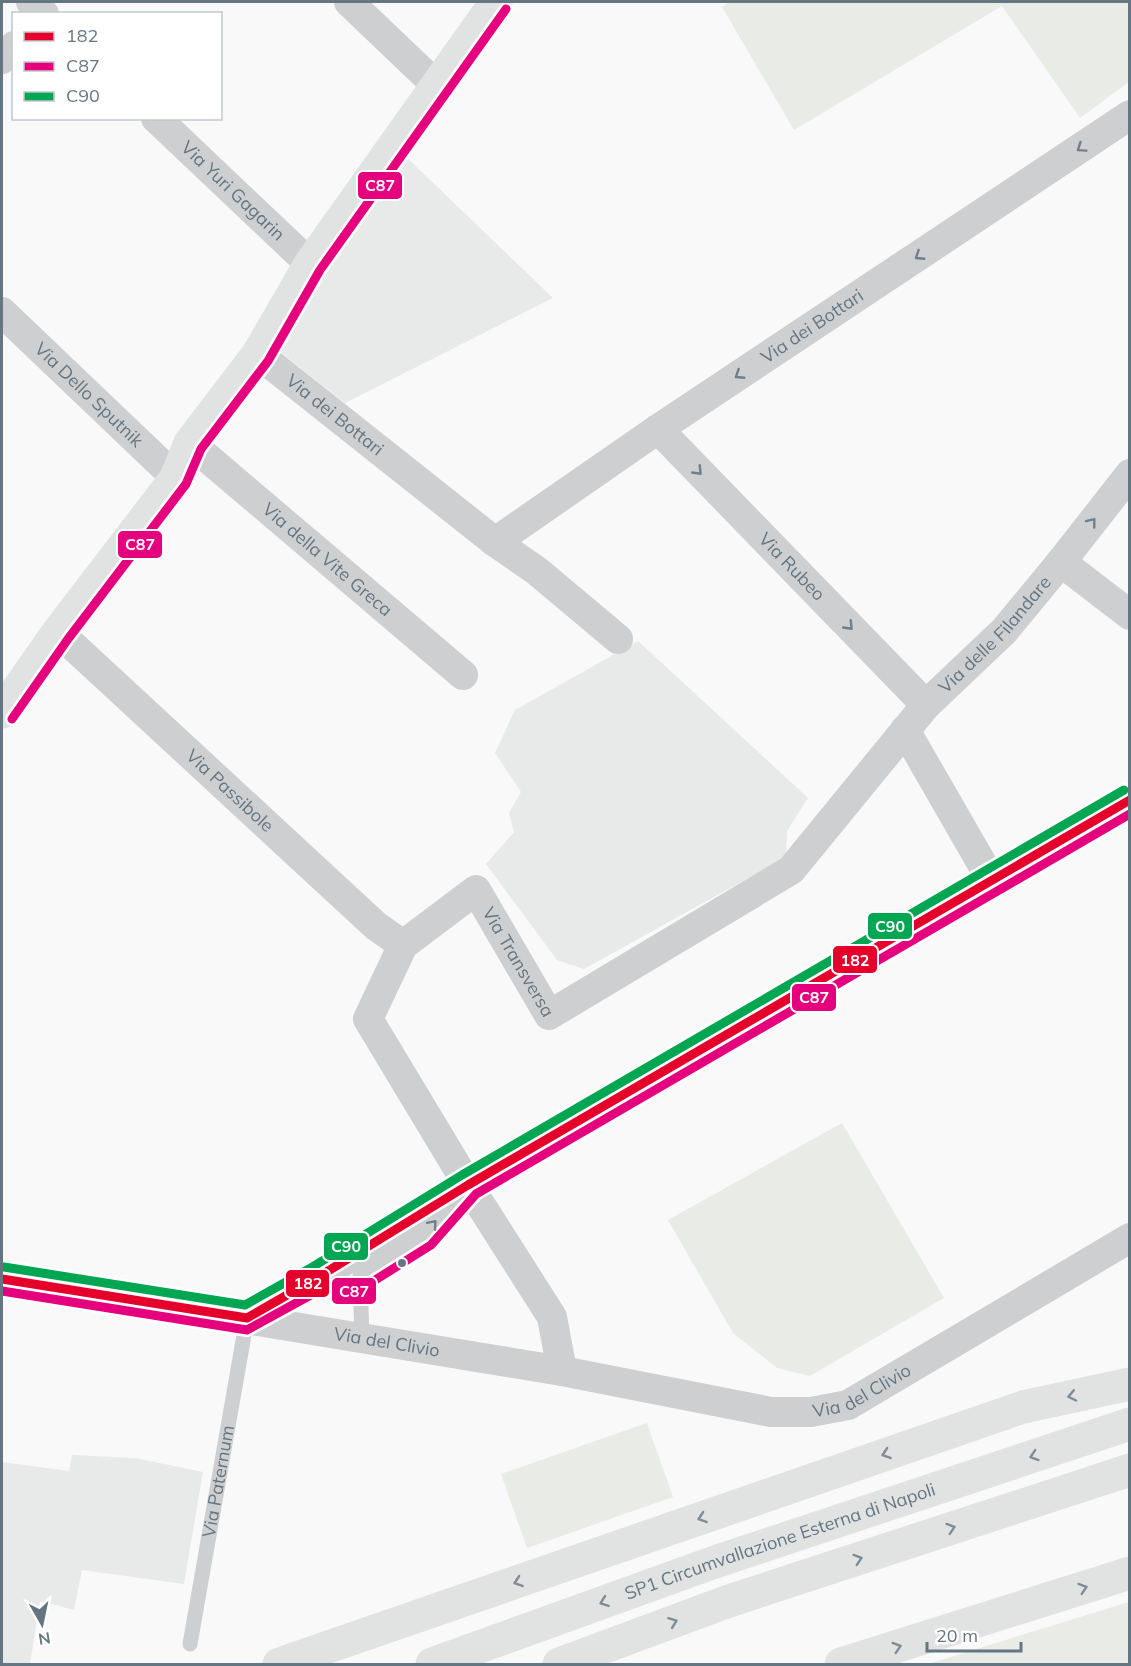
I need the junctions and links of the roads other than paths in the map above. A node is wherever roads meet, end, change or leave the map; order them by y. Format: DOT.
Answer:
graph roads {
  1 [pos="349,2"];
  2 [pos="496,2"];
  3 [pos="436,86"];
  4 [pos="1130,115"];
  5 [pos="158,120"];
  6 [pos="310,264"];
  7 [pos="2,312"];
  8 [pos="258,354"];
  9 [pos="658,429"];
  10 [pos="190,444"];
  11 [pos="1130,474"];
  12 [pos="176,478"];
  13 [pos="495,542"];
  14 [pos="1061,562"];
  15 [pos="1130,615"];
  16 [pos="58,632"];
  17 [pos="618,639"];
  18 [pos="463,675"];
  19 [pos="926,705"];
  20 [pos="2,712"];
  21 [pos="905,730"];
  22 [pos="1130,800"];
  23 [pos="992,881"];
  24 [pos="404,945"];
  25 [pos="468,1185"];
  26 [pos="1130,1238"];
  27 [pos="2,1279"];
  28 [pos="315,1279"];
  29 [pos="359,1280"];
  30 [pos="247,1318"];
  31 [pos="362,1338"];
  32 [pos="562,1371"];
  33 [pos="1130,1384"];
  34 [pos="1130,1424"];
  35 [pos="1130,1470"];
  36 [pos="1130,1573"];
  37 [pos="190,1644"];
  38 [pos="279,1665"];
  39 [pos="432,1665"];
  40 [pos="559,1665"];
  41 [pos="841,1665"];
  1 -- 3 [label="street"];
  2 -- 3 [label="main road"];
  3 -- 6 [label="main road"];
  4 -- 9 [label="street, Via dei Bottari, one-way"];
  5 -- 6 [label="street, Via Yuri Gagarin"];
  6 -- 8 [label="main road"];
  7 -- 12 [label="street, Via Dello Sputnik"];
  8 -- 10 [label="main road"];
  8 -- 13 [label="street, Via dei Bottari"];
  9 -- 13 [label="street, Via dei Bottari"];
  9 -- 19 [label="street, Via Rubeo, one-way"];
  10 -- 12 [label="main road"];
  10 -- 18 [label="street, Via della Vite Greca"];
  14 -- 11 [label="street, Via delle Filandare, one-way"];
  12 -- 16 [label="main road"];
  13 -- 17 [label="street, Via dei Bottari"];
  14 -- 15 [label="street, Via delle Filandare"];
  14 -- 19 [label="street, Via delle Filandare"];
  16 -- 20 [label="main road"];
  16 -- 24 [label="street, Via Passibole"];
  19 -- 21 [label="street, Via Transversa"];
  21 -- 23 [label="street"];
  21 -- 24 [label="street, Via Transversa"];
  22 -- 23 [label="street"];
  23 -- 25 [label="street"];
  24 -- 25 [label="street, Via Transversa"];
  25 -- 28 [label="street"];
  29 -- 25 [label="lane, one-way"];
  25 -- 32 [label="street"];
  26 -- 32 [label="street, Via del Clivio"];
  27 -- 30 [label="street"];
  28 -- 29 [label="lane"];
  28 -- 30 [label="street"];
  29 -- 31 [label="lane"];
  30 -- 31 [label="street, Via del Clivio"];
  30 -- 37 [label="lane, Via Paternum"];
  31 -- 32 [label="street, Via del Clivio"];
  33 -- 38 [label="main road, one-way"];
  34 -- 39 [label="main road, SP1 Circumvallazione Esterna di Napoli, one-way"];
  40 -- 35 [label="main road, one-way"];
  41 -- 36 [label="main road, one-way"];
}
